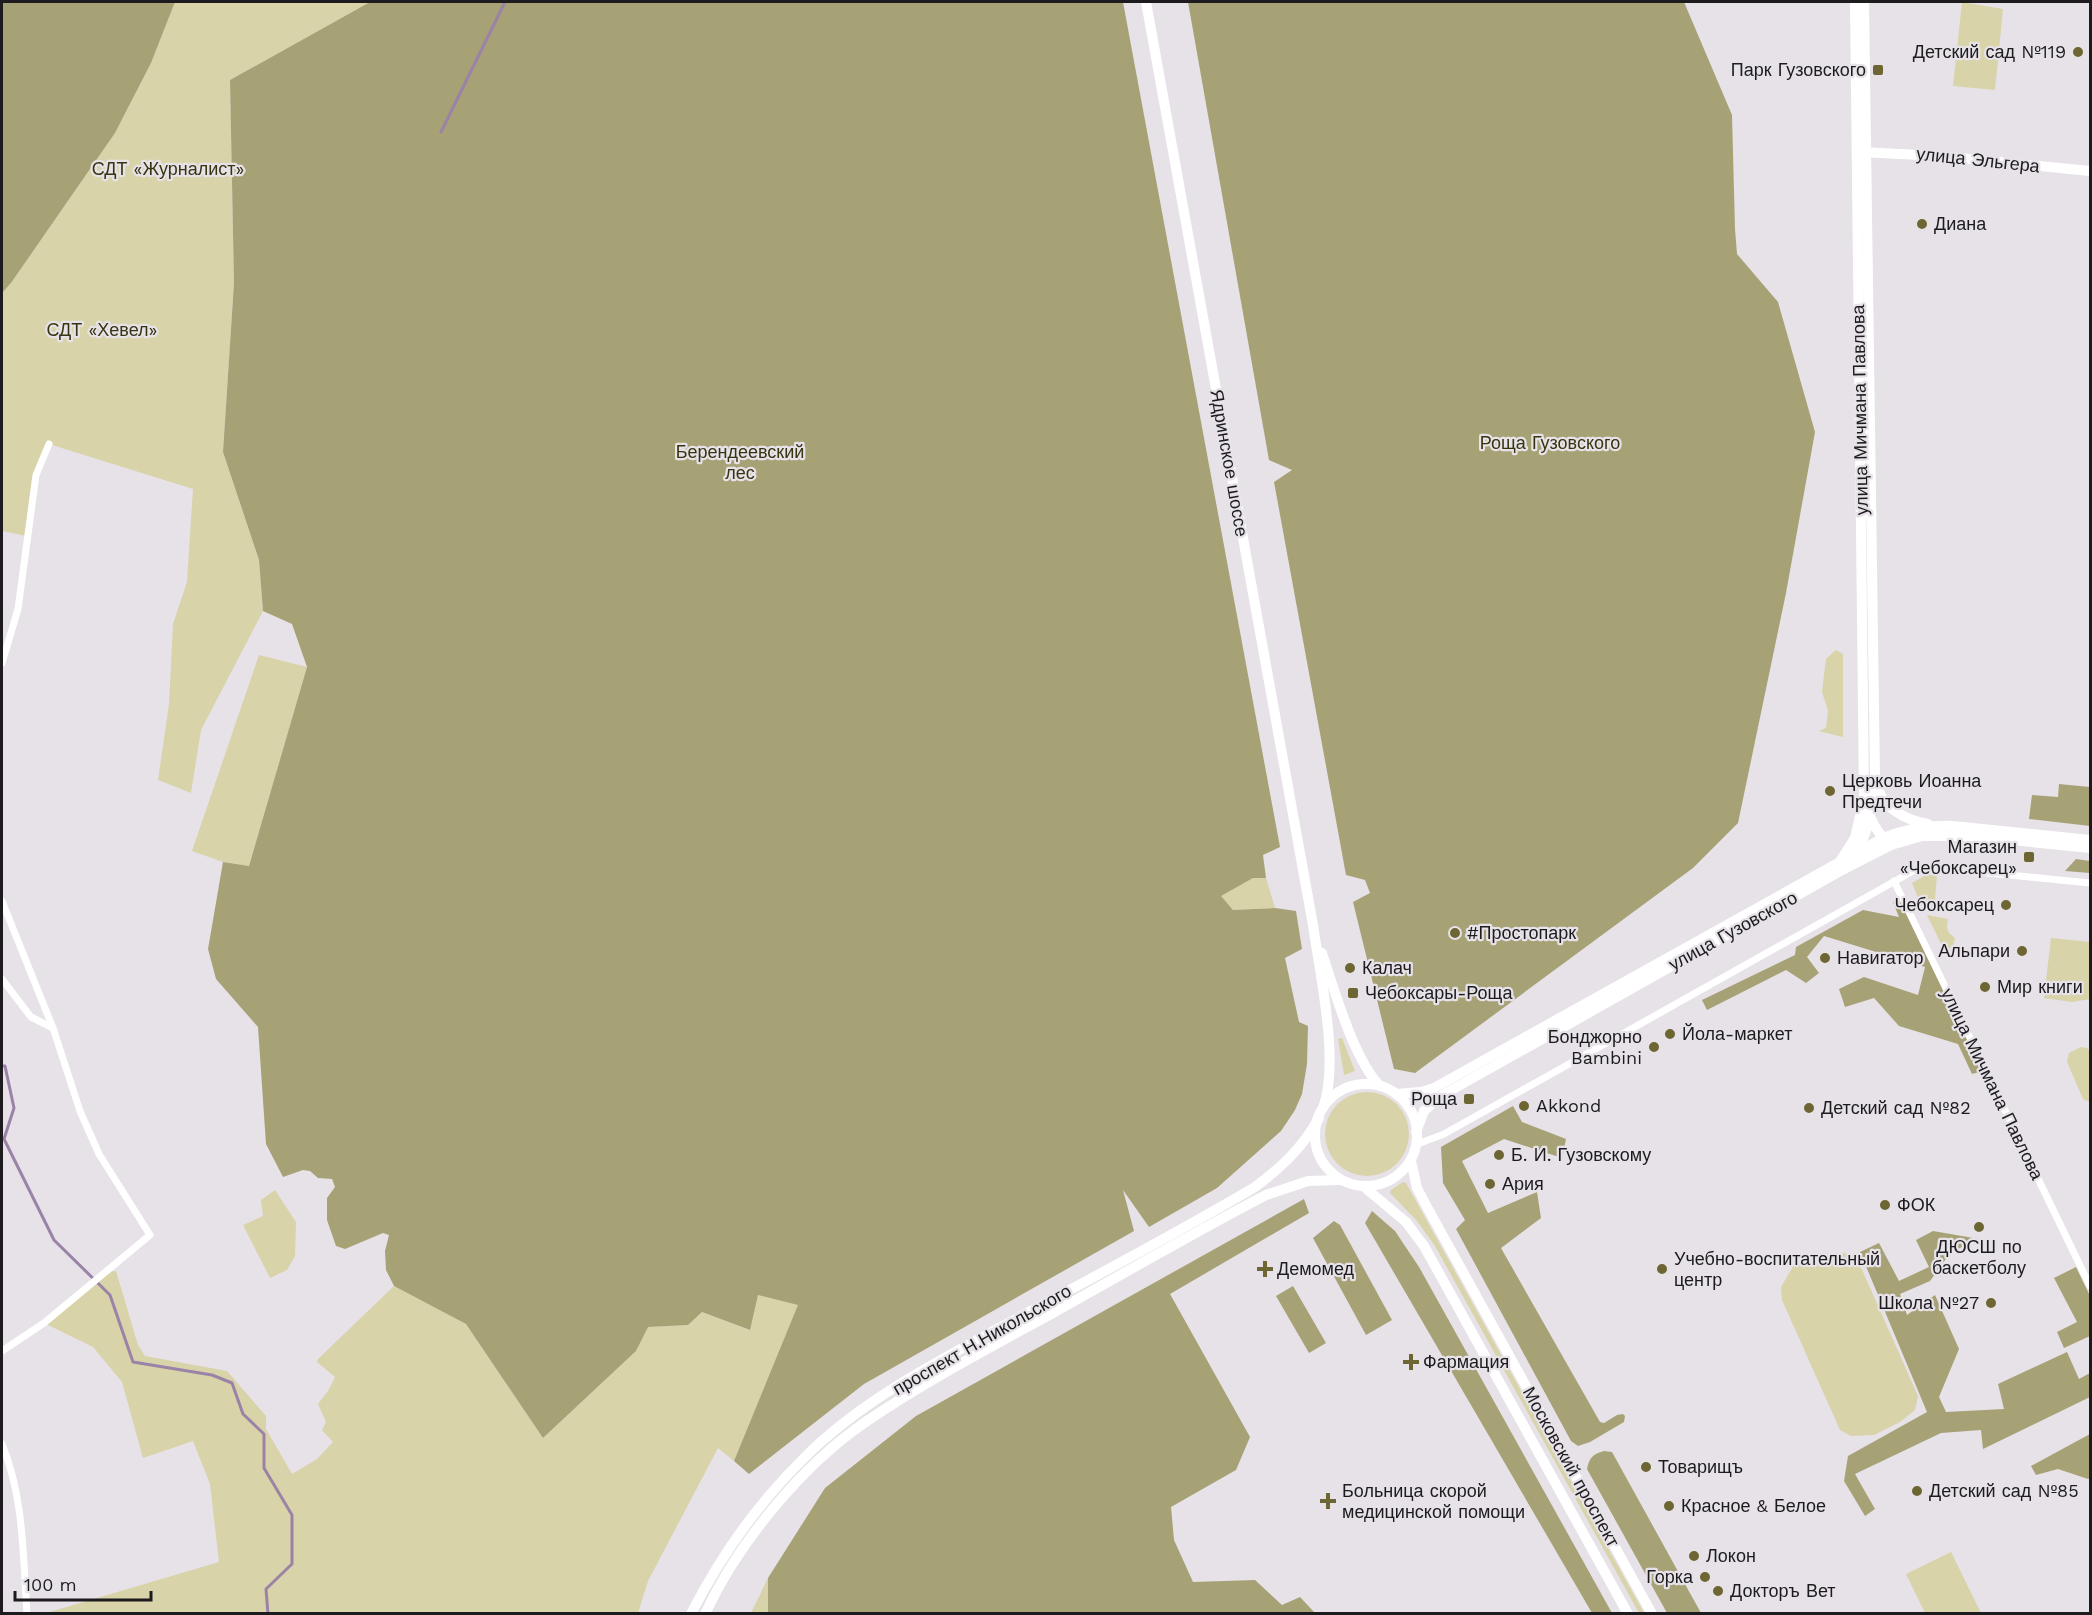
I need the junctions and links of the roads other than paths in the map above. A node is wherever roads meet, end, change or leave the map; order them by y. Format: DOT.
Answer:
graph roads {
  1 [pos="1146,2"];
  2 [pos="1854,2"];
  3 [pos="1864,2"];
  4 [pos="1860,27"];
  5 [pos="1861,152"];
  6 [pos="2091,171"];
  7 [pos="49,444"];
  8 [pos="2,663"];
  9 [pos="1870,757"];
  10 [pos="1875,777"];
  11 [pos="1864,797"];
  12 [pos="1870,818"];
  13 [pos="1936,825"];
  14 [pos="2011,836"];
  15 [pos="2091,840"];
  16 [pos="1887,842"];
  17 [pos="2091,848"];
  18 [pos="1857,854"];
  19 [pos="1842,866"];
  20 [pos="1894,881"];
  21 [pos="2091,883"];
  22 [pos="2,901"];
  23 [pos="1313,925"];
  24 [pos="2,979"];
  25 [pos="53,1028"];
  26 [pos="1380,1086"];
  27 [pos="1396,1094"];
  28 [pos="1321,1113"];
  29 [pos="1416,1132"];
  30 [pos="1415,1145"];
  31 [pos="1411,1161"];
  32 [pos="1339,1180"];
  33 [pos="1363,1186"];
  34 [pos="2091,1287"];
  35 [pos="2,1351"];
  36 [pos="2,1444"];
  37 [pos="27,1614"];
  38 [pos="691,1614"];
  39 [pos="705,1614"];
  40 [pos="1628,1614"];
  41 [pos="1652,1614"];
  1 -- 23 [label="main road, Ядринское шоссе"];
  2 -- 4 [label="main road, улица Мичмана Павлова"];
  3 -- 4 [label="main road, улица Мичмана Павлова"];
  4 -- 5 [label="main road, улица Мичмана Павлова"];
  5 -- 6 [label="main road, улица Эльгера"];
  5 -- 9 [label="main road, улица Мичмана Павлова"];
  7 -- 8 [label="street"];
  9 -- 10 [label="main road, улица Мичмана Павлова"];
  9 -- 11 [label="main road, улица Мичмана Павлова"];
  10 -- 12 [label="main road, улица Мичмана Павлова"];
  10 -- 13 [label="main road"];
  11 -- 12 [label="main road, улица Мичмана Павлова"];
  11 -- 19 [label="main road"];
  12 -- 16 [label="main road"];
  12 -- 18 [label="main road, улица Мичмана Павлова"];
  13 -- 14 [label="main road, улица Гузовского"];
  13 -- 16 [label="main road, улица Гузовского"];
  14 -- 15 [label="main road, улица Гузовского"];
  14 -- 16 [label="main road, улица Гузовского"];
  14 -- 17 [label="main road, улица Гузовского"];
  16 -- 18 [label="main road, улица Гузовского"];
  16 -- 19 [label="main road, улица Гузовского"];
  18 -- 19 [label="main road, улица Мичмана Павлова"];
  19 -- 27 [label="main road, улица Гузовского"];
  19 -- 29 [label="main road, улица Гузовского"];
  20 -- 21 [label="street"];
  20 -- 30 [label="street"];
  20 -- 34 [label="street, улица Мичмана Павлова"];
  22 -- 25 [label="street"];
  23 -- 26 [label="main road, Ядринское шоссе"];
  23 -- 28 [label="main road, Ядринское шоссе"];
  24 -- 25 [label="street"];
  25 -- 35 [label="street"];
  26 -- 27 [label="main road"];
  26 -- 28 [label="main road"];
  27 -- 29 [label="main road"];
  28 -- 32 [label="main road"];
  28 -- 38 [label="main road, проспект Н.Никольского"];
  29 -- 30 [label="main road"];
  30 -- 31 [label="main road"];
  31 -- 33 [label="main road"];
  31 -- 41 [label="main road, Московский проспект"];
  32 -- 33 [label="main road"];
  32 -- 39 [label="main road, проспект Н.Никольского"];
  33 -- 40 [label="main road, Московский проспект"];
  36 -- 37 [label="street"];
}
